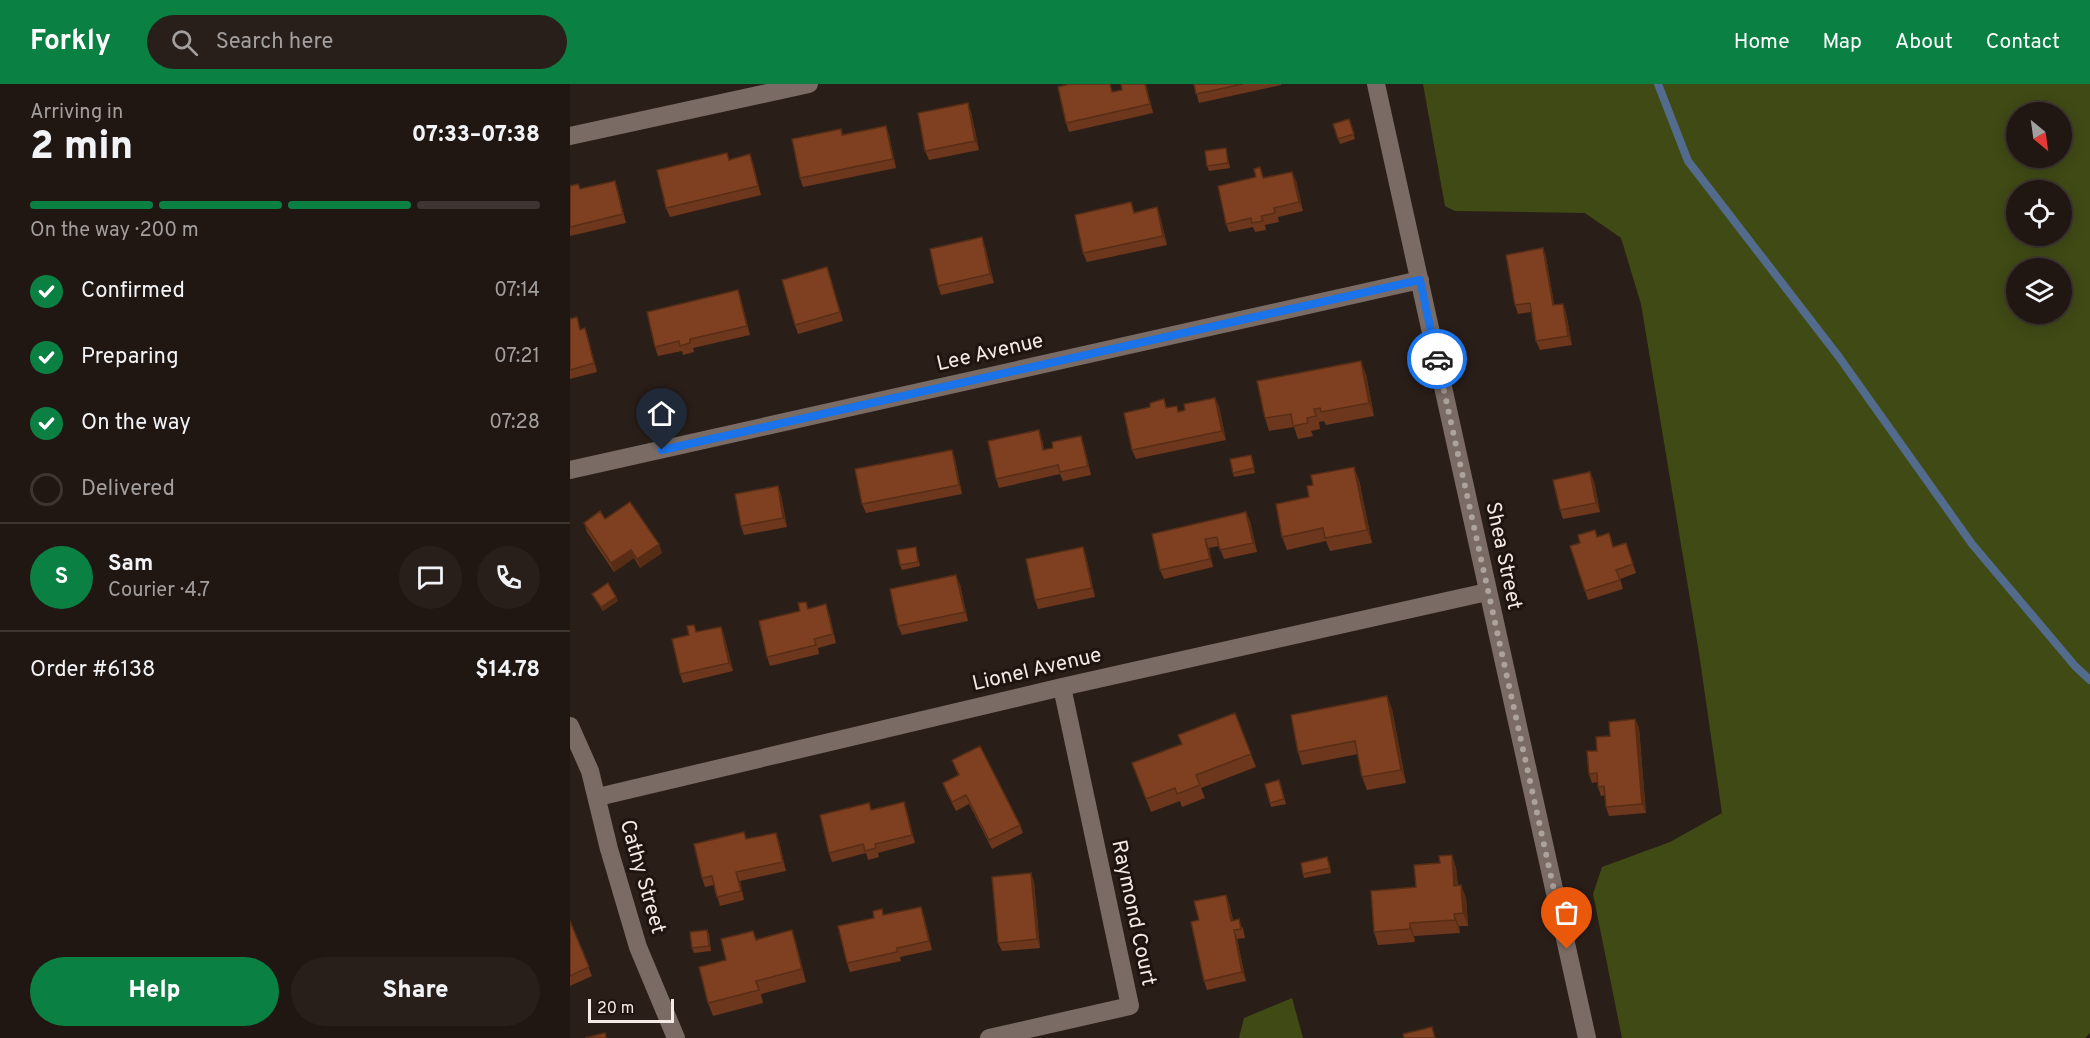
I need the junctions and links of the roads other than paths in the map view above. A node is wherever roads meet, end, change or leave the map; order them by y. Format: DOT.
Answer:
graph roads {
  1 [pos="809,84"];
  2 [pos="1376,84"];
  3 [pos="570,136"];
  4 [pos="1420,280"];
  5 [pos="570,470"];
  6 [pos="1487,592"];
  7 [pos="1062,687"];
  8 [pos="570,726"];
  9 [pos="598,797"];
  10 [pos="676,1038"];
  11 [pos="989,1038"];
  12 [pos="1587,1038"];
  1 -- 3 [label="street"];
  2 -- 4 [label="street, Shea Street"];
  4 -- 5 [label="street, Lee Avenue"];
  4 -- 6 [label="street, Shea Street"];
  6 -- 7 [label="street, Lionel Avenue"];
  6 -- 12 [label="street, Shea Street"];
  7 -- 9 [label="street, Lionel Avenue"];
  7 -- 11 [label="street, Raymond Court"];
  8 -- 9 [label="street, Cathy Street"];
  9 -- 10 [label="street, Cathy Street"];
}
